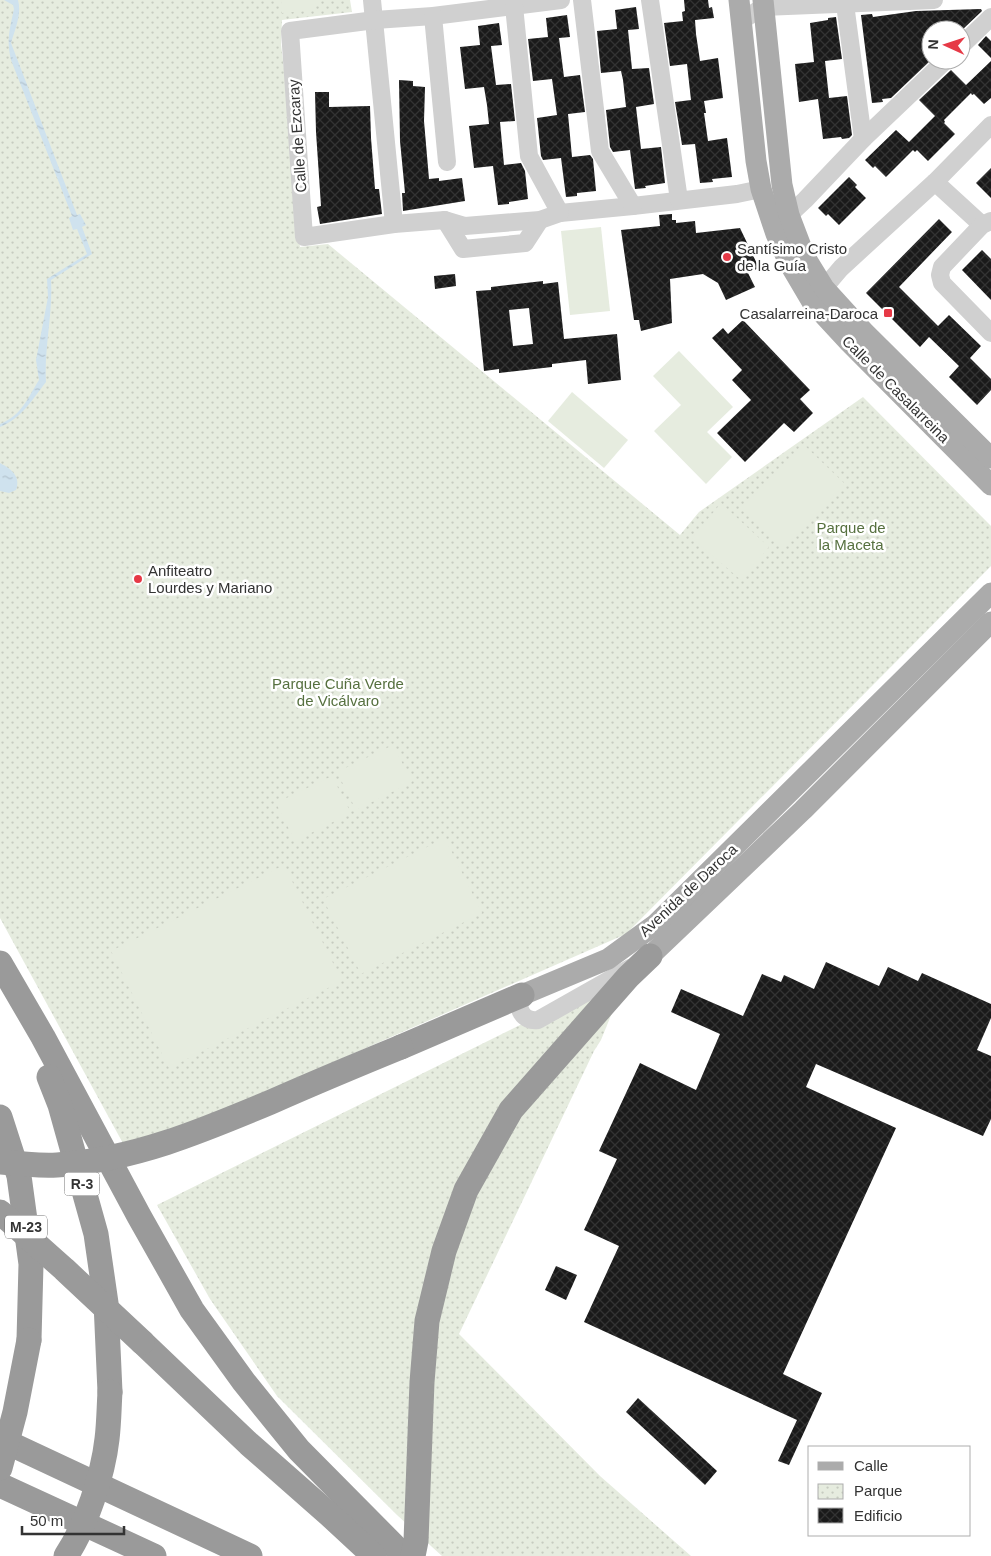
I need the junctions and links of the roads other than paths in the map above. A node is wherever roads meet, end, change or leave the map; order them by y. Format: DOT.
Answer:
graph roads {
  1 [pos="372,0"];
  2 [pos="562,0"];
  3 [pos="582,0"];
  4 [pos="650,0"];
  5 [pos="934,0"];
  6 [pos="763,3"];
  7 [pos="845,4"];
  8 [pos="514,6"];
  9 [pos="740,10"];
  10 [pos="433,16"];
  11 [pos="991,17"];
  12 [pos="375,20"];
  13 [pos="971,36"];
  14 [pos="935,70"];
  15 [pos="991,125"];
  16 [pos="863,139"];
  17 [pos="447,162"];
  18 [pos="935,182"];
  19 [pos="782,185"];
  20 [pos="761,190"];
  21 [pos="679,200"];
  22 [pos="633,206"];
  23 [pos="560,213"];
  24 [pos="789,215"];
  25 [pos="987,223"];
  26 [pos="394,224"];
  27 [pos="818,295"];
  28 [pos="991,333"];
  29 [pos="991,458"];
  30 [pos="991,486"];
  31 [pos="991,593"];
  32 [pos="991,622"];
  33 [pos="650,956"];
  34 [pos="0,963"];
  35 [pos="12,986"];
  36 [pos="522,995"];
  37 [pos="0,1117"];
  38 [pos="0,1162"];
  39 [pos="0,1212"];
  40 [pos="0,1439"];
  41 [pos="0,1468"];
  42 [pos="0,1485"];
  43 [pos="66,1556"];
  44 [pos="154,1556"];
  45 [pos="250,1556"];
  46 [pos="374,1556"];
  47 [pos="404,1556"];
  48 [pos="413,1556"];
  1 -- 12 [label="street"];
  2 -- 8 [label="street, Calle de Ezcaray"];
  3 -- 22 [label="street"];
  4 -- 21 [label="street"];
  5 -- 7 [label="street"];
  6 -- 7 [label="street"];
  6 -- 9 [label="street"];
  6 -- 19 [label="main road, Calle de Casalarreina"];
  7 -- 16 [label="street"];
  8 -- 10 [label="street, Calle de Ezcaray"];
  8 -- 23 [label="street"];
  9 -- 20 [label="main road, Calle de Casalarreina"];
  10 -- 12 [label="street, Calle de Ezcaray"];
  10 -- 17 [label="street"];
  11 -- 13 [label="street"];
  12 -- 26 [label="street"];
  12 -- 26 [label="street, Calle de Ezcaray"];
  14 -- 16 [label="street"];
  15 -- 18 [label="street"];
  16 -- 24 [label="street"];
  18 -- 25 [label="street"];
  18 -- 27 [label="street"];
  19 -- 20 [label="main road"];
  19 -- 24 [label="main road, Calle de Casalarreina"];
  20 -- 21 [label="street, Calle de Ezcaray"];
  20 -- 27 [label="main road, Calle de Casalarreina"];
  21 -- 22 [label="street, Calle de Ezcaray"];
  22 -- 23 [label="street, Calle de Ezcaray"];
  23 -- 26 [label="street, Calle de Ezcaray"];
  24 -- 27 [label="main road, Calle de Casalarreina"];
  25 -- 28 [label="street"];
  27 -- 29 [label="main road, Calle de Casalarreina"];
  27 -- 30 [label="main road, Calle de Casalarreina"];
  31 -- 36 [label="main road, Avenida de Daroca"];
  32 -- 33 [label="main road, Avenida de Daroca"];
  33 -- 36 [label="street, Avenida de Daroca"];
  33 -- 48 [label="highway"];
  34 -- 35 [label="highway, R-3"];
  35 -- 43 [label="highway, R-3, bridge"];
  35 -- 47 [label="highway"];
  36 -- 38 [label="highway, bridge"];
  37 -- 41 [label="highway, M-23, bridge"];
  39 -- 46 [label="highway, bridge"];
  40 -- 45 [label="highway"];
  42 -- 44 [label="highway"];
}
